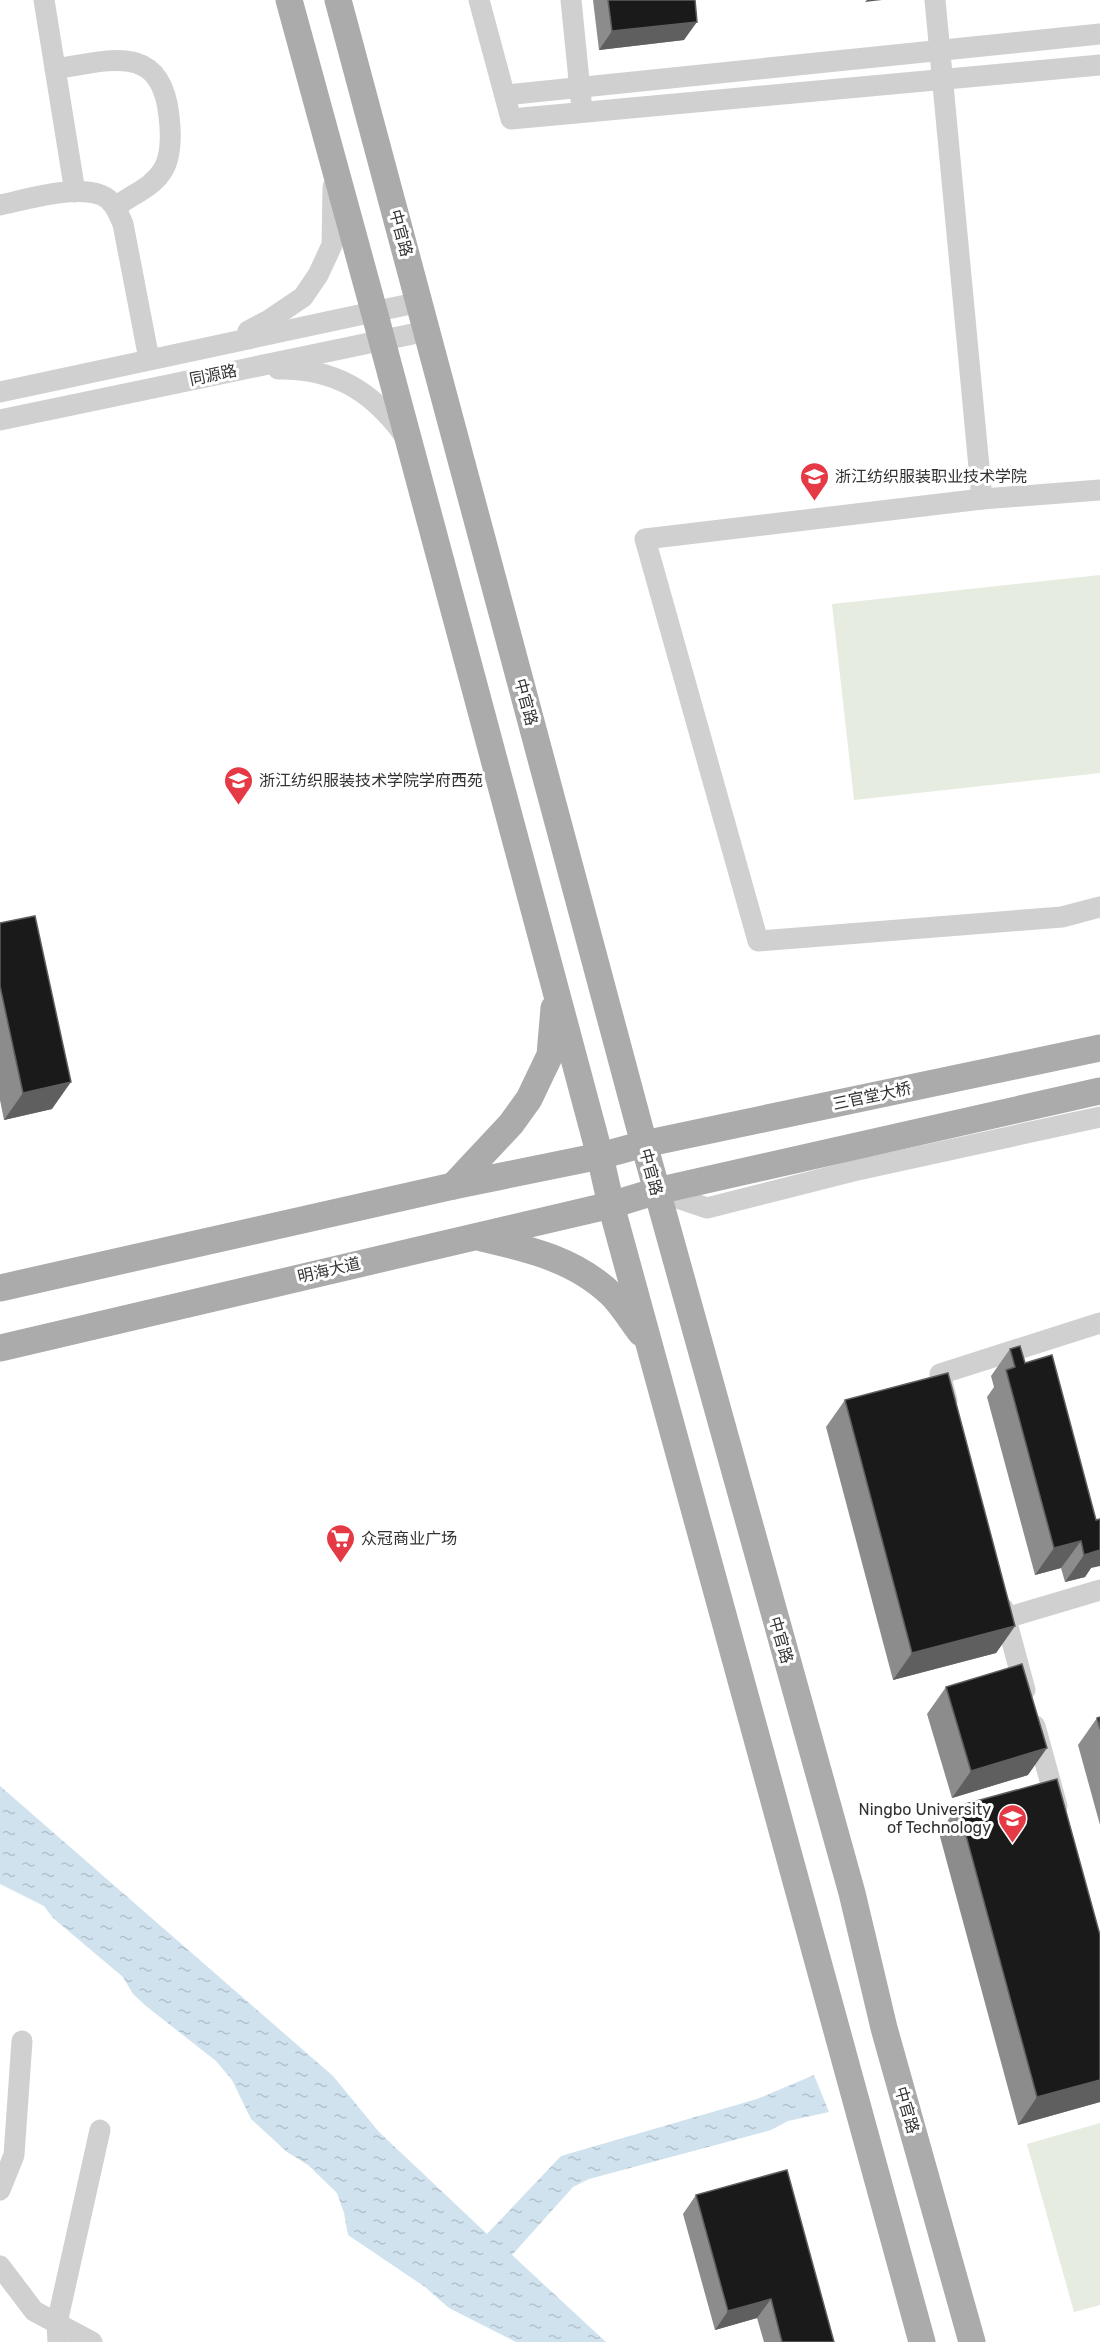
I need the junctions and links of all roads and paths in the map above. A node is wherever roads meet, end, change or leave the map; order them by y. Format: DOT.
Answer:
graph roads {
  1 [pos="44,0"];
  2 [pos="289,0"];
  3 [pos="338,0"];
  4 [pos="479,0"];
  5 [pos="571,0"];
  6 [pos="935,0"];
  7 [pos="1100,34"];
  8 [pos="939,51"];
  9 [pos="1100,65"];
  10 [pos="55,69"];
  11 [pos="942,80"];
  12 [pos="580,87"];
  13 [pos="505,95"];
  14 [pos="583,113"];
  15 [pos="332,160"];
  16 [pos="75,192"];
  17 [pos="0,205"];
  18 [pos="116,207"];
  19 [pos="420,302"];
  20 [pos="374,311"];
  21 [pos="427,331"];
  22 [pos="382,339"];
  23 [pos="228,342"];
  24 [pos="149,359"];
  25 [pos="236,370"];
  26 [pos="0,392"];
  27 [pos="0,420"];
  28 [pos="409,442"];
  29 [pos="1100,490"];
  30 [pos="982,500"];
  31 [pos="1100,907"];
  32 [pos="555,989"];
  33 [pos="1100,1048"];
  34 [pos="1100,1091"];
  35 [pos="1100,1117"];
  36 [pos="644,1144"];
  37 [pos="600,1156"];
  38 [pos="453,1186"];
  39 [pos="657,1191"];
  40 [pos="611,1205"];
  41 [pos="475,1236"];
  42 [pos="0,1288"];
  43 [pos="1100,1323"];
  44 [pos="650,1345"];
  45 [pos="0,1348"];
  46 [pos="952,1419"];
  47 [pos="997,1585"];
  48 [pos="1100,1590"];
  49 [pos="1006,1618"];
  50 [pos="1062,1825"];
  51 [pos="22,2041"];
  52 [pos="100,2130"];
  53 [pos="0,2190"];
  54 [pos="0,2268"];
  55 [pos="57,2333"];
  56 [pos="92,2342"];
  57 [pos="922,2342"];
  58 [pos="972,2342"];
  1 -- 10 [label="street"];
  2 -- 15 [label="main road"];
  3 -- 19 [label="main road, 中官路"];
  4 -- 13 [label="street"];
  5 -- 12 [label="street"];
  6 -- 8 [label="street"];
  7 -- 8 [label="street"];
  8 -- 11 [label="street"];
  8 -- 12 [label="street"];
  9 -- 11 [label="street"];
  10 -- 16 [label="street"];
  10 -- 18 [label="street"];
  11 -- 14 [label="street"];
  11 -- 30 [label="street"];
  12 -- 13 [label="street"];
  12 -- 14 [label="street"];
  13 -- 14 [label="street"];
  15 -- 20 [label="main road"];
  15 -- 23 [label="street"];
  16 -- 17 [label="street"];
  16 -- 18 [label="street"];
  18 -- 24 [label="street"];
  19 -- 20 [label="street, 同源路"];
  19 -- 21 [label="main road, 中官路"];
  20 -- 22 [label="main road"];
  20 -- 23 [label="street, 同源路"];
  21 -- 22 [label="street, 同源路"];
  21 -- 36 [label="main road, 中官路"];
  22 -- 25 [label="street, 同源路"];
  22 -- 28 [label="main road"];
  23 -- 24 [label="street, 同源路"];
  24 -- 26 [label="street, 同源路"];
  25 -- 27 [label="street, 同源路"];
  25 -- 28 [label="street"];
  28 -- 32 [label="main road"];
  29 -- 30 [label="street"];
  30 -- 31 [label="street"];
  32 -- 37 [label="main road"];
  32 -- 38 [label="main road"];
  33 -- 36 [label="main road, 三官堂大桥"];
  34 -- 39 [label="main road"];
  35 -- 39 [label="street"];
  36 -- 37 [label="main road"];
  36 -- 39 [label="main road, 中官路"];
  37 -- 38 [label="main road"];
  37 -- 40 [label="main road"];
  38 -- 42 [label="main road"];
  39 -- 40 [label="main road, 明海大道"];
  39 -- 58 [label="main road, 中官路"];
  40 -- 41 [label="main road, 明海大道"];
  40 -- 44 [label="main road"];
  41 -- 44 [label="main road"];
  41 -- 45 [label="main road, 明海大道"];
  43 -- 46 [label="street"];
  44 -- 57 [label="main road"];
  47 -- 49 [label="street"];
  48 -- 49 [label="street"];
  49 -- 50 [label="street"];
  51 -- 53 [label="street"];
  52 -- 55 [label="street"];
  54 -- 55 [label="street"];
  55 -- 56 [label="street"];
}
